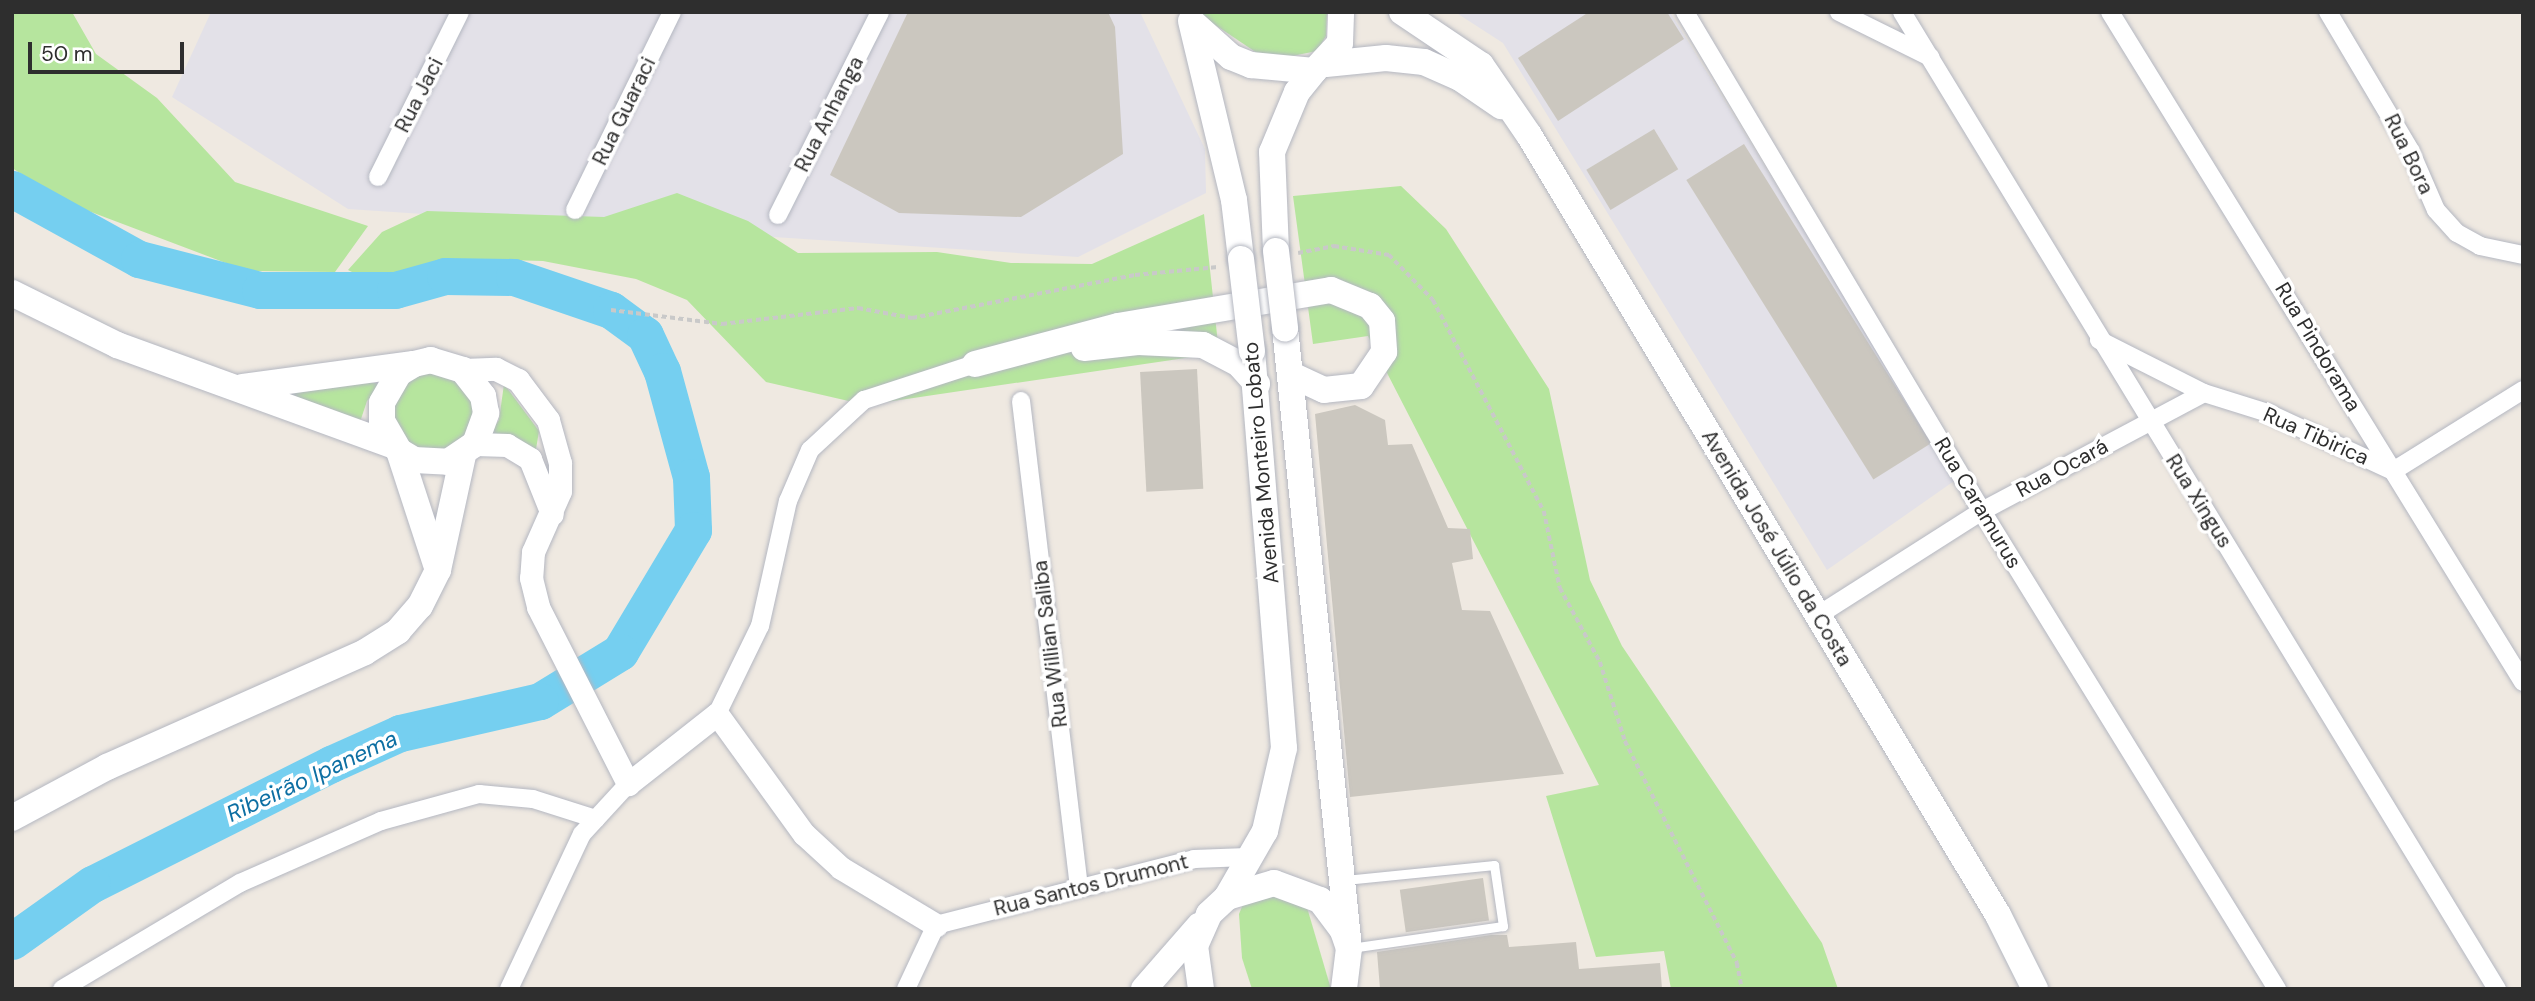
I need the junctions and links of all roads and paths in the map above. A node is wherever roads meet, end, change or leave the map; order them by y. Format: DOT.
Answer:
graph roads {
  1 [pos="460,12"];
  2 [pos="672,12"];
  3 [pos="880,12"];
  4 [pos="1341,12"];
  5 [pos="1402,12"];
  6 [pos="1685,12"];
  7 [pos="1839,12"];
  8 [pos="1902,12"];
  9 [pos="2110,12"];
  10 [pos="2328,12"];
  11 [pos="1189,17"];
  12 [pos="1930,57"];
  13 [pos="1320,68"];
  14 [pos="1510,112"];
  15 [pos="378,177"];
  16 [pos="575,209"];
  17 [pos="778,215"];
  18 [pos="2523,255"];
  19 [pos="12,292"];
  20 [pos="2099,340"];
  21 [pos="414,364"];
  22 [pos="975,364"];
  23 [pos="463,370"];
  24 [pos="1292,375"];
  25 [pos="1257,384"];
  26 [pos="241,387"];
  27 [pos="2523,390"];
  28 [pos="2204,393"];
  29 [pos="1021,401"];
  30 [pos="2149,422"];
  31 [pos="397,449"];
  32 [pos="469,449"];
  33 [pos="2393,471"];
  34 [pos="1982,511"];
  35 [pos="552,514"];
  36 [pos="438,570"];
  37 [pos="1817,616"];
  38 [pos="2523,682"];
  39 [pos="717,714"];
  40 [pos="628,784"];
  41 [pos="12,818"];
  42 [pos="596,819"];
  43 [pos="1247,857"];
  44 [pos="1344,880"];
  45 [pos="1079,887"];
  46 [pos="1218,905"];
  47 [pos="936,925"];
  48 [pos="1348,973"];
  49 [pos="62,989"];
  50 [pos="509,989"];
  51 [pos="906,989"];
  52 [pos="1144,989"];
  53 [pos="1201,989"];
  54 [pos="2035,989"];
  55 [pos="2277,989"];
  56 [pos="2497,989"];
  1 -- 15 [label="street, Rua Jaci"];
  2 -- 16 [label="street, Rua Guaraci"];
  3 -- 17 [label="street, Rua Anhanga"];
  4 -- 13 [label="main road, Avenida Monteiro Lobato"];
  5 -- 14 [label="main road, Avenida José Júlio da Costa"];
  6 -- 34 [label="street, Rua Caramurus"];
  7 -- 12 [label="street"];
  8 -- 12 [label="street, Rua Xingus"];
  9 -- 33 [label="street, Rua Pindorama"];
  10 -- 18 [label="street, Rua Bora"];
  11 -- 13 [label="main road, Avenida José Júlio da Costa"];
  11 -- 25 [label="main road, Avenida Monteiro Lobato, bridge"];
  12 -- 20 [label="street, Rua Xingus"];
  13 -- 14 [label="main road, Avenida José Júlio da Costa"];
  13 -- 24 [label="main road, Avenida Monteiro Lobato, bridge"];
  14 -- 37 [label="main road, Avenida José Júlio da Costa"];
  19 -- 26 [label="main road"];
  20 -- 28 [label="street, Rua Tibirica"];
  20 -- 30 [label="street, Rua Xingus"];
  21 -- 23 [label="main road"];
  21 -- 26 [label="main road"];
  21 -- 31 [label="main road"];
  22 -- 24 [label="main road"];
  22 -- 25 [label="main road"];
  22 -- 39 [label="street"];
  23 -- 32 [label="main road"];
  23 -- 35 [label="street"];
  24 -- 44 [label="main road, Avenida Monteiro Lobato"];
  25 -- 43 [label="main road, Avenida Monteiro Lobato"];
  26 -- 31 [label="main road"];
  27 -- 33 [label="street, Rua Tibirica"];
  28 -- 30 [label="street, Rua Ocará"];
  28 -- 33 [label="street, Rua Tibirica"];
  29 -- 45 [label="street, Rua Willian Saliba"];
  30 -- 34 [label="street, Rua Ocará"];
  30 -- 56 [label="street, Rua Xingus"];
  31 -- 32 [label="main road"];
  31 -- 36 [label="main road"];
  32 -- 35 [label="street"];
  32 -- 36 [label="main road"];
  33 -- 38 [label="street, Rua Pindorama"];
  34 -- 37 [label="street, Rua Ocará"];
  34 -- 55 [label="street, Rua Caramurus"];
  35 -- 40 [label="street"];
  36 -- 41 [label="main road"];
  37 -- 54 [label="main road, Avenida José Júlio da Costa"];
  39 -- 40 [label="street"];
  39 -- 47 [label="street"];
  40 -- 42 [label="street"];
  42 -- 49 [label="street"];
  42 -- 50 [label="street"];
  43 -- 45 [label="street, Rua Santos Drumont"];
  43 -- 46 [label="main road, Avenida Monteiro Lobato"];
  44 -- 48 [label="main road, Avenida Monteiro Lobato"];
  44 -- 48 [label="lane"];
  45 -- 47 [label="street, Rua Santos Drumont"];
  46 -- 48 [label="main road"];
  46 -- 52 [label="main road"];
  46 -- 53 [label="main road"];
  47 -- 51 [label="street"];
}
